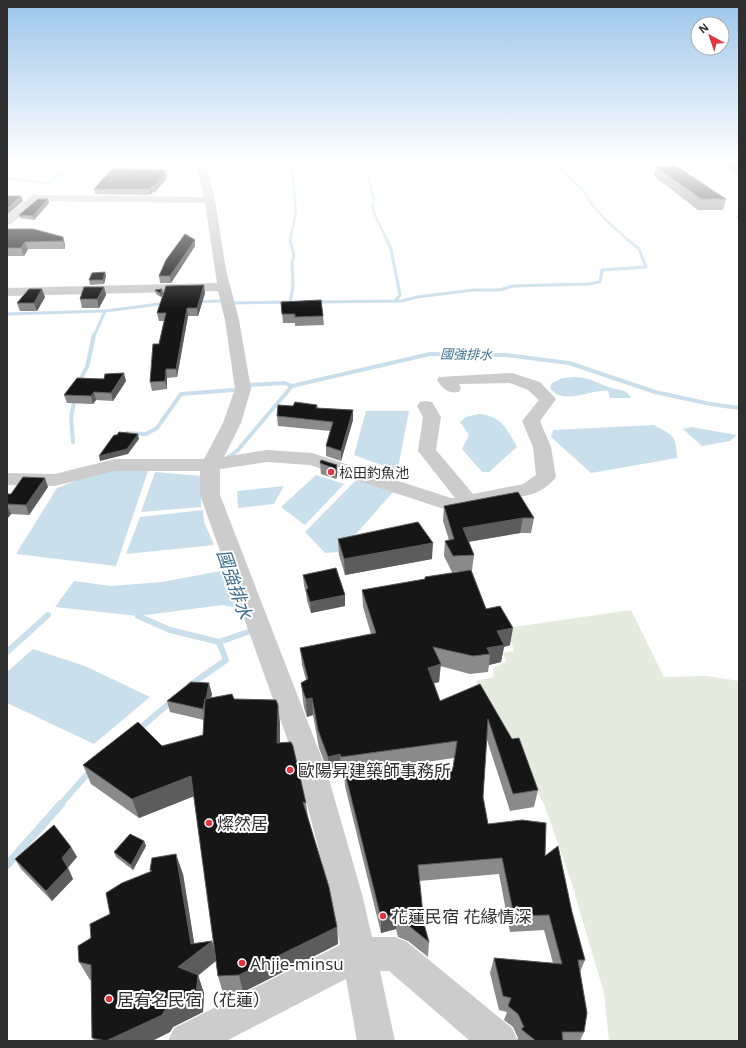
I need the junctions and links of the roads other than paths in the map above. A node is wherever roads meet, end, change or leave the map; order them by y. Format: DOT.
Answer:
graph roads {
  1 [pos="20,211"];
  2 [pos="212,211"];
  3 [pos="7,222"];
  4 [pos="224,287"];
  5 [pos="7,292"];
  6 [pos="453,388"];
  7 [pos="426,406"];
  8 [pos="210,465"];
  9 [pos="7,480"];
  10 [pos="468,501"];
  11 [pos="359,954"];
  12 [pos="187,1041"];
  13 [pos="376,1041"];
  14 [pos="499,1041"];
  1 -- 3 [label="street"];
  2 -- 4 [label="street"];
  4 -- 5 [label="street"];
  4 -- 8 [label="street"];
  6 -- 10 [label="street"];
  7 -- 10 [label="street"];
  8 -- 9 [label="street"];
  8 -- 10 [label="street"];
  8 -- 11 [label="street"];
  11 -- 12 [label="street"];
  11 -- 13 [label="street"];
  11 -- 14 [label="street"];
}
